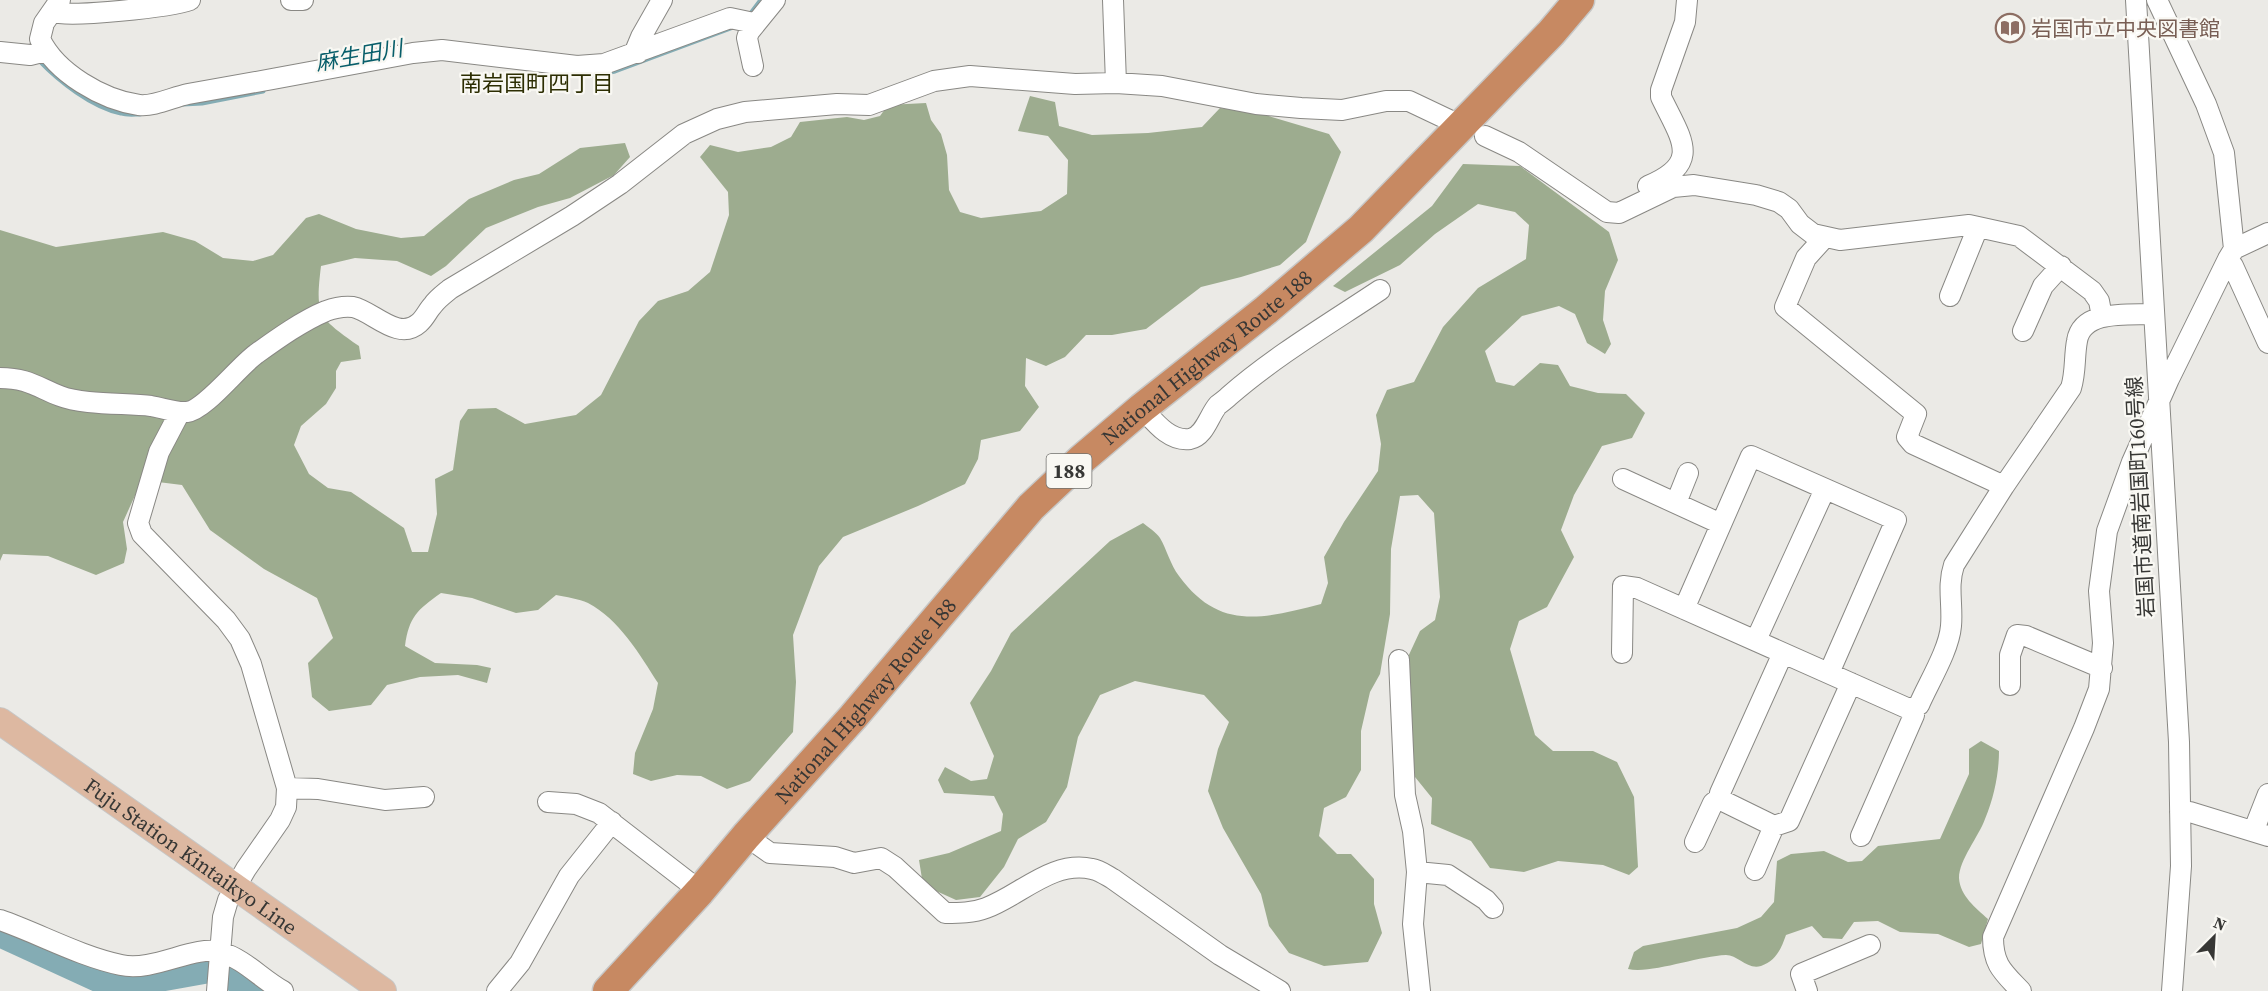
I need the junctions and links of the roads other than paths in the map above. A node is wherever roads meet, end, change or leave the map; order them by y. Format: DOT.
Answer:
graph roads {
  1 [pos="190,0"];
  2 [pos="291,0"];
  3 [pos="303,0"];
  4 [pos="662,0"];
  5 [pos="775,0"];
  6 [pos="1113,0"];
  7 [pos="1579,0"];
  8 [pos="1687,0"];
  9 [pos="2136,0"];
  10 [pos="2157,0"];
  11 [pos="56,6"];
  12 [pos="754,26"];
  13 [pos="46,51"];
  14 [pos="0,52"];
  15 [pos="638,53"];
  16 [pos="753,66"];
  17 [pos="1116,82"];
  18 [pos="1449,120"];
  19 [pos="1485,136"];
  20 [pos="1598,206"];
  21 [pos="1978,227"];
  22 [pos="2268,233"];
  23 [pos="1825,237"];
  24 [pos="2231,254"];
  25 [pos="2061,266"];
  26 [pos="1380,290"];
  27 [pos="1950,296"];
  28 [pos="2154,314"];
  29 [pos="2102,317"];
  30 [pos="2023,331"];
  31 [pos="2268,343"];
  32 [pos="0,378"];
  33 [pos="2159,402"];
  34 [pos="1142,408"];
  35 [pos="180,412"];
  36 [pos="1688,473"];
  37 [pos="1623,479"];
  38 [pos="2004,486"];
  39 [pos="1825,489"];
  40 [pos="1676,503"];
  41 [pos="1721,524"];
  42 [pos="1684,609"];
  43 [pos="1756,640"];
  44 [pos="1622,653"];
  45 [pos="1783,653"];
  46 [pos="1399,660"];
  47 [pos="2102,668"];
  48 [pos="1829,673"];
  49 [pos="1851,683"];
  50 [pos="2010,685"];
  51 [pos="1912,708"];
  52 [pos="0,722"];
  53 [pos="287,788"];
  54 [pos="2268,794"];
  55 [pos="424,797"];
  56 [pos="1721,797"];
  57 [pos="549,802"];
  58 [pos="2180,812"];
  59 [pos="612,822"];
  60 [pos="1774,825"];
  61 [pos="2262,834"];
  62 [pos="746,836"];
  63 [pos="1862,836"];
  64 [pos="1695,843"];
  65 [pos="1755,870"];
  66 [pos="1417,873"];
  67 [pos="235,888"];
  68 [pos="700,891"];
  69 [pos="1493,908"];
  70 [pos="0,920"];
  71 [pos="1870,945"];
  72 [pos="219,971"];
  73 [pos="283,991"];
  74 [pos="383,991"];
  75 [pos="497,991"];
  76 [pos="608,991"];
  77 [pos="1280,991"];
  78 [pos="1420,991"];
  79 [pos="1807,991"];
  80 [pos="2021,991"];
  81 [pos="2172,991"];
  1 -- 11 [label="street"];
  2 -- 3 [label="street"];
  4 -- 15 [label="street"];
  5 -- 12 [label="street"];
  6 -- 17 [label="street"];
  7 -- 34 [label="highway, National Highway Route 188 / 188"];
  8 -- 20 [label="street"];
  9 -- 28 [label="street, 岩国市道南岩国町160号線"];
  10 -- 24 [label="street"];
  11 -- 13 [label="street"];
  12 -- 15 [label="street"];
  12 -- 16 [label="street"];
  13 -- 14 [label="street"];
  13 -- 15 [label="street"];
  17 -- 18 [label="street"];
  17 -- 35 [label="street"];
  19 -- 20 [label="street"];
  20 -- 23 [label="street"];
  21 -- 23 [label="street"];
  21 -- 25 [label="street"];
  21 -- 27 [label="street"];
  22 -- 24 [label="street"];
  23 -- 38 [label="street"];
  24 -- 31 [label="street"];
  24 -- 33 [label="street"];
  25 -- 29 [label="street"];
  25 -- 30 [label="street"];
  26 -- 34 [label="street"];
  28 -- 29 [label="street"];
  28 -- 33 [label="street, 岩国市道南岩国町160号線"];
  29 -- 38 [label="street"];
  32 -- 35 [label="street"];
  33 -- 47 [label="street"];
  33 -- 58 [label="street, 岩国市道南岩国町160号線"];
  34 -- 62 [label="highway, National Highway Route 188 / 188"];
  35 -- 53 [label="street"];
  36 -- 40 [label="street"];
  37 -- 40 [label="street"];
  38 -- 51 [label="street"];
  39 -- 41 [label="street"];
  39 -- 43 [label="street"];
  39 -- 48 [label="street"];
  40 -- 41 [label="street"];
  41 -- 42 [label="street"];
  42 -- 43 [label="street"];
  42 -- 44 [label="street"];
  43 -- 45 [label="street"];
  45 -- 48 [label="street"];
  45 -- 56 [label="street"];
  46 -- 66 [label="street"];
  47 -- 50 [label="street"];
  47 -- 80 [label="street"];
  48 -- 49 [label="street"];
  49 -- 51 [label="street"];
  49 -- 60 [label="street"];
  51 -- 63 [label="street"];
  52 -- 67 [label="main road, Fuju Station Kintaikyo Line"];
  53 -- 55 [label="street"];
  53 -- 67 [label="street"];
  54 -- 61 [label="street"];
  56 -- 60 [label="street"];
  56 -- 64 [label="street"];
  57 -- 59 [label="street"];
  58 -- 61 [label="street"];
  58 -- 81 [label="street, 岩国市道南岩国町160号線"];
  59 -- 68 [label="street"];
  59 -- 75 [label="street"];
  60 -- 65 [label="street"];
  62 -- 68 [label="highway, National Highway Route 188 / 188"];
  62 -- 77 [label="street"];
  66 -- 69 [label="street"];
  66 -- 78 [label="street"];
  67 -- 72 [label="street"];
  67 -- 74 [label="main road, Fuju Station Kintaikyo Line"];
  68 -- 76 [label="highway, National Highway Route 188 / 188"];
  70 -- 72 [label="street"];
  71 -- 79 [label="street"];
  72 -- 73 [label="street"];
}
